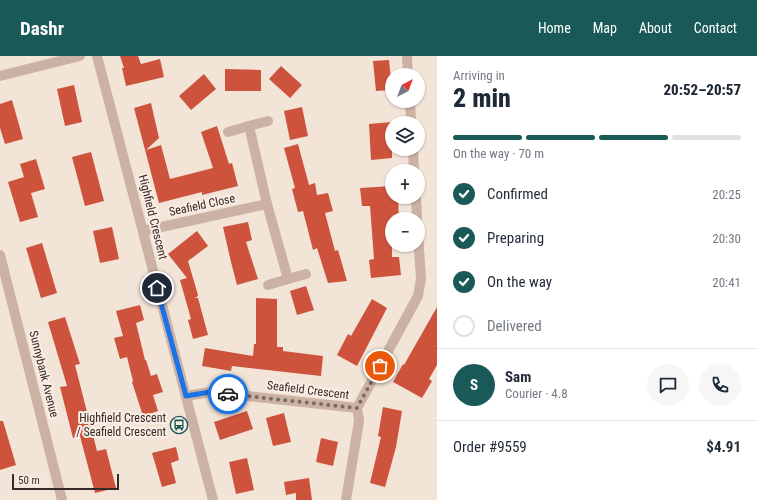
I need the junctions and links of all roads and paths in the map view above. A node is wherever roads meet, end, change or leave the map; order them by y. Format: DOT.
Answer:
graph roads {
  1 [pos="80,56"];
  2 [pos="97,56"];
  3 [pos="407,56"];
  4 [pos="408,68"];
  5 [pos="0,76"];
  6 [pos="268,121"];
  7 [pos="249,126"];
  8 [pos="228,132"];
  9 [pos="267,204"];
  10 [pos="143,231"];
  11 [pos="419,252"];
  12 [pos="0,255"];
  13 [pos="306,274"];
  14 [pos="288,279"];
  15 [pos="268,285"];
  16 [pos="186,396"];
  17 [pos="357,408"];
  18 [pos="62,500"];
  19 [pos="213,500"];
  20 [pos="346,500"];
  1 -- 5 [label="street"];
  2 -- 10 [label="street, Highfield Crescent"];
  3 -- 4 [label="street"];
  6 -- 7 [label="street"];
  7 -- 8 [label="street"];
  7 -- 9 [label="street"];
  9 -- 10 [label="street, Seafield Close"];
  9 -- 14 [label="street"];
  10 -- 16 [label="street, Highfield Crescent"];
  11 -- 17 [label="street, Seafield Crescent"];
  12 -- 18 [label="street, Sunnybank Avenue"];
  13 -- 14 [label="street"];
  14 -- 15 [label="street"];
  16 -- 17 [label="street, Seafield Crescent"];
  16 -- 19 [label="street, Highfield Crescent"];
  17 -- 20 [label="street, Seafield Crescent"];
}
